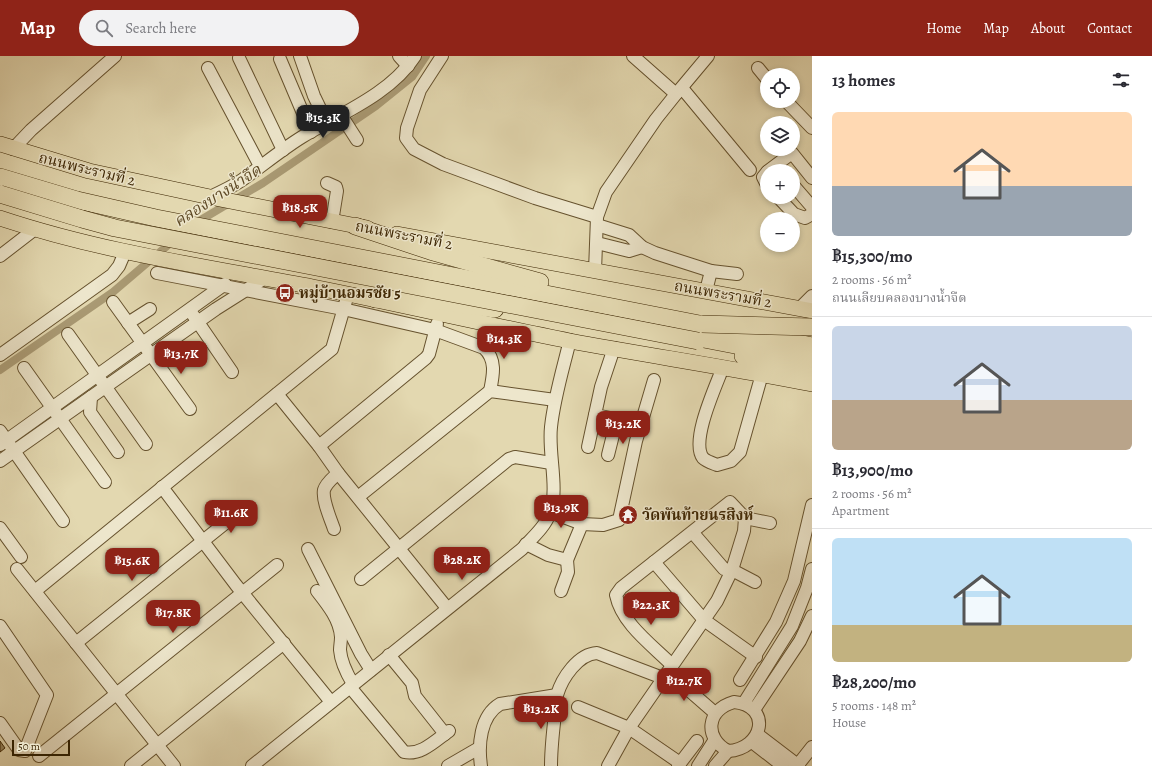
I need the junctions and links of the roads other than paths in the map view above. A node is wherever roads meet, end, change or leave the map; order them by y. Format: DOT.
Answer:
graph roads {
  1 [pos="115,56"];
  2 [pos="300,56"];
  3 [pos="399,56"];
  4 [pos="415,56"];
  5 [pos="442,56"];
  6 [pos="633,56"];
  7 [pos="708,56"];
  8 [pos="239,58"];
  9 [pos="280,59"];
  10 [pos="408,66"];
  11 [pos="208,68"];
  12 [pos="758,68"];
  13 [pos="760,70"];
  14 [pos="679,91"];
  15 [pos="793,108"];
  16 [pos="343,118"];
  17 [pos="326,123"];
  18 [pos="812,128"];
  19 [pos="311,132"];
  20 [pos="355,136"];
  21 [pos="4,149"];
  22 [pos="282,150"];
  23 [pos="780,164"];
  24 [pos="260,166"];
  25 [pos="0,169"];
  26 [pos="750,170"];
  27 [pos="0,177"];
  28 [pos="812,178"];
  29 [pos="327,183"];
  30 [pos="800,193"];
  31 [pos="0,194"];
  32 [pos="214,198"];
  33 [pos="785,204"];
  34 [pos="812,207"];
  35 [pos="0,211"];
  36 [pos="812,214"];
  37 [pos="0,218"];
  38 [pos="597,221"];
  39 [pos="332,222"];
  40 [pos="354,226"];
  41 [pos="34,229"];
  42 [pos="67,238"];
  43 [pos="597,243"];
  44 [pos="642,247"];
  45 [pos="131,253"];
  46 [pos="0,256"];
  47 [pos="594,271"];
  48 [pos="711,271"];
  49 [pos="157,273"];
  50 [pos="240,274"];
  51 [pos="737,274"];
  52 [pos="265,278"];
  53 [pos="540,282"];
  54 [pos="222,287"];
  55 [pos="242,291"];
  56 [pos="706,291"];
  57 [pos="348,294"];
  58 [pos="812,296"];
  59 [pos="206,297"];
  60 [pos="375,299"];
  61 [pos="113,302"];
  62 [pos="542,307"];
  63 [pos="150,309"];
  64 [pos="189,309"];
  65 [pos="216,309"];
  66 [pos="344,310"];
  67 [pos="806,310"];
  68 [pos="440,313"];
  69 [pos="198,322"];
  70 [pos="128,323"];
  71 [pos="702,324"];
  72 [pos="812,327"];
  73 [pos="434,330"];
  74 [pos="68,334"];
  75 [pos="812,335"];
  76 [pos="570,340"];
  77 [pos="698,341"];
  78 [pos="143,342"];
  79 [pos="812,346"];
  80 [pos="614,348"];
  81 [pos="152,354"];
  82 [pos="0,356"];
  83 [pos="812,360"];
  84 [pos="812,363"];
  85 [pos="723,367"];
  86 [pos="24,368"];
  87 [pos="232,372"];
  88 [pos="762,374"];
  89 [pos="97,375"];
  90 [pos="812,376"];
  91 [pos="654,380"];
  92 [pos="812,384"];
  93 [pos="106,387"];
  94 [pos="490,391"];
  95 [pos="277,394"];
  96 [pos="91,397"];
  97 [pos="555,400"];
  98 [pos="53,408"];
  99 [pos="190,409"];
  100 [pos="595,415"];
  101 [pos="61,418"];
  102 [pos="617,419"];
  103 [pos="641,424"];
  104 [pos="2,439"];
  105 [pos="146,444"];
  106 [pos="319,446"];
  107 [pos="588,447"];
  108 [pos="14,451"];
  109 [pos="118,452"];
  110 [pos="608,455"];
  111 [pos="0,461"];
  112 [pos="551,463"];
  113 [pos="338,473"];
  114 [pos="105,482"];
  115 [pos="162,487"];
  116 [pos="358,497"];
  117 [pos="812,505"];
  118 [pos="244,508"];
  119 [pos="550,512"];
  120 [pos="745,518"];
  121 [pos="63,521"];
  122 [pos="770,523"];
  123 [pos="582,524"];
  124 [pos="0,528"];
  125 [pos="334,530"];
  126 [pos="693,533"];
  127 [pos="202,540"];
  128 [pos="526,544"];
  129 [pos="399,548"];
  130 [pos="308,549"];
  131 [pos="20,557"];
  132 [pos="567,560"];
  133 [pos="654,562"];
  134 [pos="277,565"];
  135 [pos="17,569"];
  136 [pos="812,569"];
  137 [pos="732,570"];
  138 [pos="361,579"];
  139 [pos="755,582"];
  140 [pos="35,591"];
  141 [pos="317,591"];
  142 [pos="561,591"];
  143 [pos="244,592"];
  144 [pos="447,608"];
  145 [pos="812,616"];
  146 [pos="704,620"];
  147 [pos="0,626"];
  148 [pos="76,642"];
  149 [pos="284,643"];
  150 [pos="389,655"];
  151 [pos="756,657"];
  152 [pos="371,670"];
  153 [pos="668,672"];
  154 [pos="740,680"];
  155 [pos="352,685"];
  156 [pos="116,694"];
  157 [pos="557,695"];
  158 [pos="332,702"];
  159 [pos="744,703"];
  160 [pos="578,707"];
  161 [pos="754,710"];
  162 [pos="715,714"];
  163 [pos="0,723"];
  164 [pos="629,728"];
  165 [pos="754,738"];
  166 [pos="697,741"];
  167 [pos="714,741"];
  168 [pos="157,745"];
  169 [pos="812,747"];
  170 [pos="479,748"];
  171 [pos="728,751"];
  172 [pos="38,756"];
  173 [pos="679,765"];
  174 [pos="131,766"];
  175 [pos="174,766"];
  176 [pos="252,766"];
  177 [pos="448,766"];
  178 [pos="481,766"];
  179 [pos="551,766"];
  180 [pos="608,766"];
  181 [pos="698,766"];
  182 [pos="715,766"];
  183 [pos="784,766"];
  184 [pos="798,766"];
  1 -- 21 [label="street"];
  2 -- 17 [label="street"];
  3 -- 10 [label="street"];
  4 -- 10 [label="street"];
  5 -- 38 [label="street"];
  6 -- 14 [label="street"];
  7 -- 14 [label="street"];
  8 -- 22 [label="street"];
  9 -- 19 [label="street"];
  10 -- 16 [label="street"];
  11 -- 24 [label="street"];
  12 -- 13 [label="street"];
  14 -- 26 [label="street"];
  14 -- 38 [label="street"];
  15 -- 18 [label="street"];
  16 -- 17 [label="street"];
  16 -- 20 [label="street"];
  17 -- 19 [label="street"];
  19 -- 22 [label="street"];
  21 -- 32 [label="main road, ถนนพระรามที่ 2"];
  22 -- 24 [label="street"];
  23 -- 28 [label="street"];
  24 -- 32 [label="street"];
  25 -- 53 [label="highway, ถนนพระรามที่ 2"];
  27 -- 71 [label="highway"];
  29 -- 39 [label="street"];
  30 -- 34 [label="street"];
  31 -- 62 [label="highway, bridge"];
  31 -- 77 [label="highway, bridge"];
  32 -- 39 [label="main road, ถนนพระรามที่ 2"];
  33 -- 36 [label="street"];
  35 -- 42 [label="main road"];
  37 -- 41 [label="main road"];
  38 -- 43 [label="street"];
  38 -- 44 [label="street"];
  39 -- 40 [label="main road, ถนนพระรามที่ 2"];
  40 -- 47 [label="main road, ถนนพระรามที่ 2"];
  40 -- 53 [label="highway"];
  41 -- 42 [label="main road"];
  41 -- 46 [label="street"];
  42 -- 45 [label="main road"];
  43 -- 44 [label="street"];
  43 -- 47 [label="street"];
  44 -- 48 [label="street"];
  45 -- 50 [label="main road"];
  45 -- 82 [label="street"];
  47 -- 56 [label="main road, ถนนพระรามที่ 2"];
  48 -- 51 [label="street"];
  48 -- 56 [label="street"];
  49 -- 54 [label="street"];
  50 -- 52 [label="main road"];
  50 -- 54 [label="street"];
  52 -- 55 [label="street"];
  52 -- 57 [label="main road"];
  53 -- 75 [label="highway, ถนนพระรามที่ 2"];
  54 -- 55 [label="street"];
  54 -- 59 [label="street"];
  55 -- 65 [label="street"];
  55 -- 66 [label="street"];
  56 -- 67 [label="main road, ถนนพระรามที่ 2"];
  57 -- 60 [label="main road"];
  57 -- 66 [label="street"];
  58 -- 67 [label="street"];
  59 -- 64 [label="street"];
  59 -- 65 [label="street"];
  60 -- 62 [label="highway"];
  60 -- 68 [label="main road"];
  61 -- 70 [label="street"];
  62 -- 83 [label="highway"];
  63 -- 70 [label="street"];
  64 -- 69 [label="street"];
  64 -- 78 [label="street"];
  65 -- 69 [label="street"];
  66 -- 73 [label="street"];
  66 -- 95 [label="street"];
  68 -- 73 [label="street"];
  68 -- 76 [label="main road"];
  69 -- 81 [label="street"];
  69 -- 87 [label="street"];
  70 -- 78 [label="street"];
  71 -- 72 [label="highway, bridge"];
  71 -- 79 [label="highway, bridge"];
  73 -- 94 [label="street"];
  73 -- 106 [label="street"];
  74 -- 89 [label="street"];
  76 -- 80 [label="main road"];
  76 -- 97 [label="street"];
  77 -- 84 [label="highway"];
  77 -- 90 [label="highway"];
  78 -- 81 [label="street"];
  78 -- 89 [label="street"];
  80 -- 85 [label="main road"];
  80 -- 100 [label="street"];
  81 -- 93 [label="street"];
  81 -- 99 [label="street"];
  85 -- 88 [label="main road"];
  85 -- 88 [label="street"];
  86 -- 98 [label="street"];
  88 -- 92 [label="main road"];
  89 -- 93 [label="street"];
  89 -- 98 [label="street"];
  91 -- 103 [label="street"];
  93 -- 96 [label="street"];
  93 -- 105 [label="street"];
  94 -- 97 [label="street"];
  94 -- 116 [label="street"];
  95 -- 106 [label="street"];
  95 -- 115 [label="street"];
  96 -- 101 [label="street"];
  96 -- 109 [label="street"];
  97 -- 112 [label="street"];
  98 -- 101 [label="street"];
  98 -- 104 [label="street"];
  100 -- 102 [label="street"];
  100 -- 107 [label="street"];
  101 -- 108 [label="street"];
  101 -- 114 [label="street"];
  102 -- 103 [label="street"];
  102 -- 110 [label="street"];
  103 -- 123 [label="street"];
  104 -- 108 [label="street"];
  106 -- 113 [label="street"];
  108 -- 111 [label="street"];
  108 -- 121 [label="street"];
  112 -- 119 [label="street"];
  112 -- 129 [label="street"];
  113 -- 116 [label="street"];
  113 -- 125 [label="street"];
  115 -- 127 [label="street"];
  115 -- 140 [label="street"];
  116 -- 129 [label="street"];
  117 -- 151 [label="street"];
  118 -- 127 [label="street"];
  119 -- 123 [label="street"];
  119 -- 128 [label="street"];
  120 -- 122 [label="street"];
  120 -- 126 [label="street"];
  120 -- 137 [label="street"];
  123 -- 132 [label="street"];
  124 -- 131 [label="street"];
  126 -- 133 [label="street"];
  126 -- 137 [label="street"];
  127 -- 143 [label="street"];
  127 -- 148 [label="street"];
  128 -- 132 [label="street"];
  128 -- 144 [label="street"];
  129 -- 138 [label="street"];
  129 -- 144 [label="street"];
  130 -- 152 [label="street"];
  132 -- 142 [label="street"];
  133 -- 146 [label="street"];
  133 -- 153 [label="street"];
  134 -- 143 [label="street"];
  135 -- 140 [label="street"];
  136 -- 159 [label="street"];
  137 -- 139 [label="street"];
  137 -- 146 [label="street"];
  140 -- 148 [label="street"];
  141 -- 155 [label="street"];
  143 -- 149 [label="street"];
  143 -- 156 [label="street"];
  144 -- 150 [label="street"];
  145 -- 161 [label="street"];
  146 -- 151 [label="street"];
  146 -- 153 [label="street"];
  147 -- 163 [label="street"];
  148 -- 156 [label="street"];
  149 -- 158 [label="street"];
  149 -- 168 [label="street"];
  150 -- 152 [label="street"];
  150 -- 155 [label="street"];
  151 -- 154 [label="street"];
  152 -- 155 [label="street"];
  153 -- 157 [label="street"];
  153 -- 162 [label="street"];
  153 -- 164 [label="street"];
  155 -- 158 [label="street"];
  156 -- 168 [label="street"];
  156 -- 172 [label="street"];
  157 -- 170 [label="street"];
  157 -- 179 [label="street"];
  158 -- 176 [label="street"];
  159 -- 161 [label="street"];
  159 -- 162 [label="street"];
  160 -- 164 [label="street"];
  161 -- 165 [label="street"];
  162 -- 167 [label="street"];
  164 -- 173 [label="street"];
  164 -- 180 [label="street"];
  165 -- 171 [label="street"];
  165 -- 183 [label="street"];
  165 -- 184 [label="street"];
  166 -- 173 [label="street"];
  167 -- 171 [label="street"];
  167 -- 181 [label="street"];
  168 -- 174 [label="street"];
  168 -- 175 [label="street"];
  169 -- 184 [label="street"];
  170 -- 177 [label="street"];
  170 -- 178 [label="street"];
  171 -- 182 [label="street"];
}
